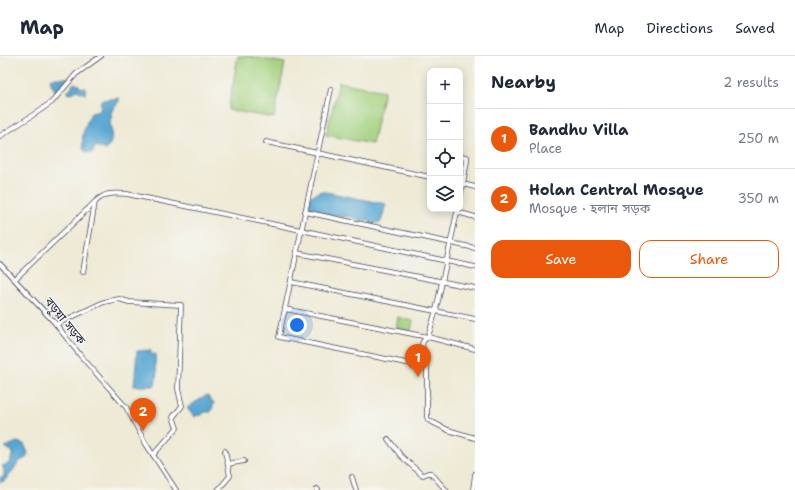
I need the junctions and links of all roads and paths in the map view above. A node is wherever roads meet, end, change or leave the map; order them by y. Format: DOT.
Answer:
graph roads {
  1 [pos="101,56"];
  2 [pos="331,89"];
  3 [pos="0,136"];
  4 [pos="266,142"];
  5 [pos="317,154"];
  6 [pos="463,156"];
  7 [pos="427,176"];
  8 [pos="463,176"];
  9 [pos="463,184"];
  10 [pos="475,187"];
  11 [pos="94,202"];
  12 [pos="305,212"];
  13 [pos="457,212"];
  14 [pos="460,212"];
  15 [pos="475,217"];
  16 [pos="301,230"];
  17 [pos="450,242"];
  18 [pos="475,248"];
  19 [pos="297,252"];
  20 [pos="446,261"];
  21 [pos="0,264"];
  22 [pos="475,267"];
  23 [pos="83,272"];
  24 [pos="15,280"];
  25 [pos="441,281"];
  26 [pos="291,282"];
  27 [pos="475,288"];
  28 [pos="285,309"];
  29 [pos="436,310"];
  30 [pos="475,319"];
  31 [pos="57,324"];
  32 [pos="428,337"];
  33 [pos="475,349"];
  34 [pos="406,363"];
  35 [pos="388,438"];
  36 [pos="475,438"];
  37 [pos="225,451"];
  38 [pos="153,456"];
  39 [pos="244,461"];
  40 [pos="228,464"];
  41 [pos="475,474"];
  42 [pos="352,477"];
  43 [pos="176,490"];
  44 [pos="218,490"];
  45 [pos="356,490"];
  46 [pos="446,490"];
  47 [pos="473,490"];
  1 -- 3 [label="street"];
  2 -- 5 [label="street"];
  4 -- 5 [label="street"];
  5 -- 7 [label="street"];
  5 -- 12 [label="street"];
  6 -- 8 [label="street"];
  9 -- 10 [label="street"];
  11 -- 16 [label="street"];
  11 -- 23 [label="street"];
  11 -- 24 [label="street"];
  12 -- 16 [label="street"];
  12 -- 17 [label="street"];
  13 -- 17 [label="street"];
  14 -- 15 [label="street"];
  16 -- 19 [label="street"];
  16 -- 20 [label="street"];
  17 -- 18 [label="street"];
  17 -- 20 [label="street"];
  19 -- 25 [label="street"];
  19 -- 26 [label="street"];
  20 -- 22 [label="street"];
  20 -- 25 [label="street"];
  21 -- 24 [label="street, বড়ুয়া সড়ক"];
  24 -- 31 [label="street, বড়ুয়া সড়ক"];
  25 -- 27 [label="street"];
  25 -- 29 [label="street"];
  26 -- 28 [label="street"];
  26 -- 29 [label="street"];
  28 -- 32 [label="street"];
  28 -- 34 [label="street"];
  29 -- 30 [label="street"];
  29 -- 32 [label="street"];
  31 -- 38 [label="street, বড়ুয়া সড়ক"];
  31 -- 38 [label="street"];
  32 -- 33 [label="street"];
  32 -- 36 [label="street"];
  35 -- 46 [label="street"];
  37 -- 40 [label="street"];
  38 -- 43 [label="street, বড়ুয়া সড়ক"];
  39 -- 40 [label="street"];
  40 -- 44 [label="street"];
  41 -- 47 [label="street"];
  42 -- 45 [label="street"];
}
